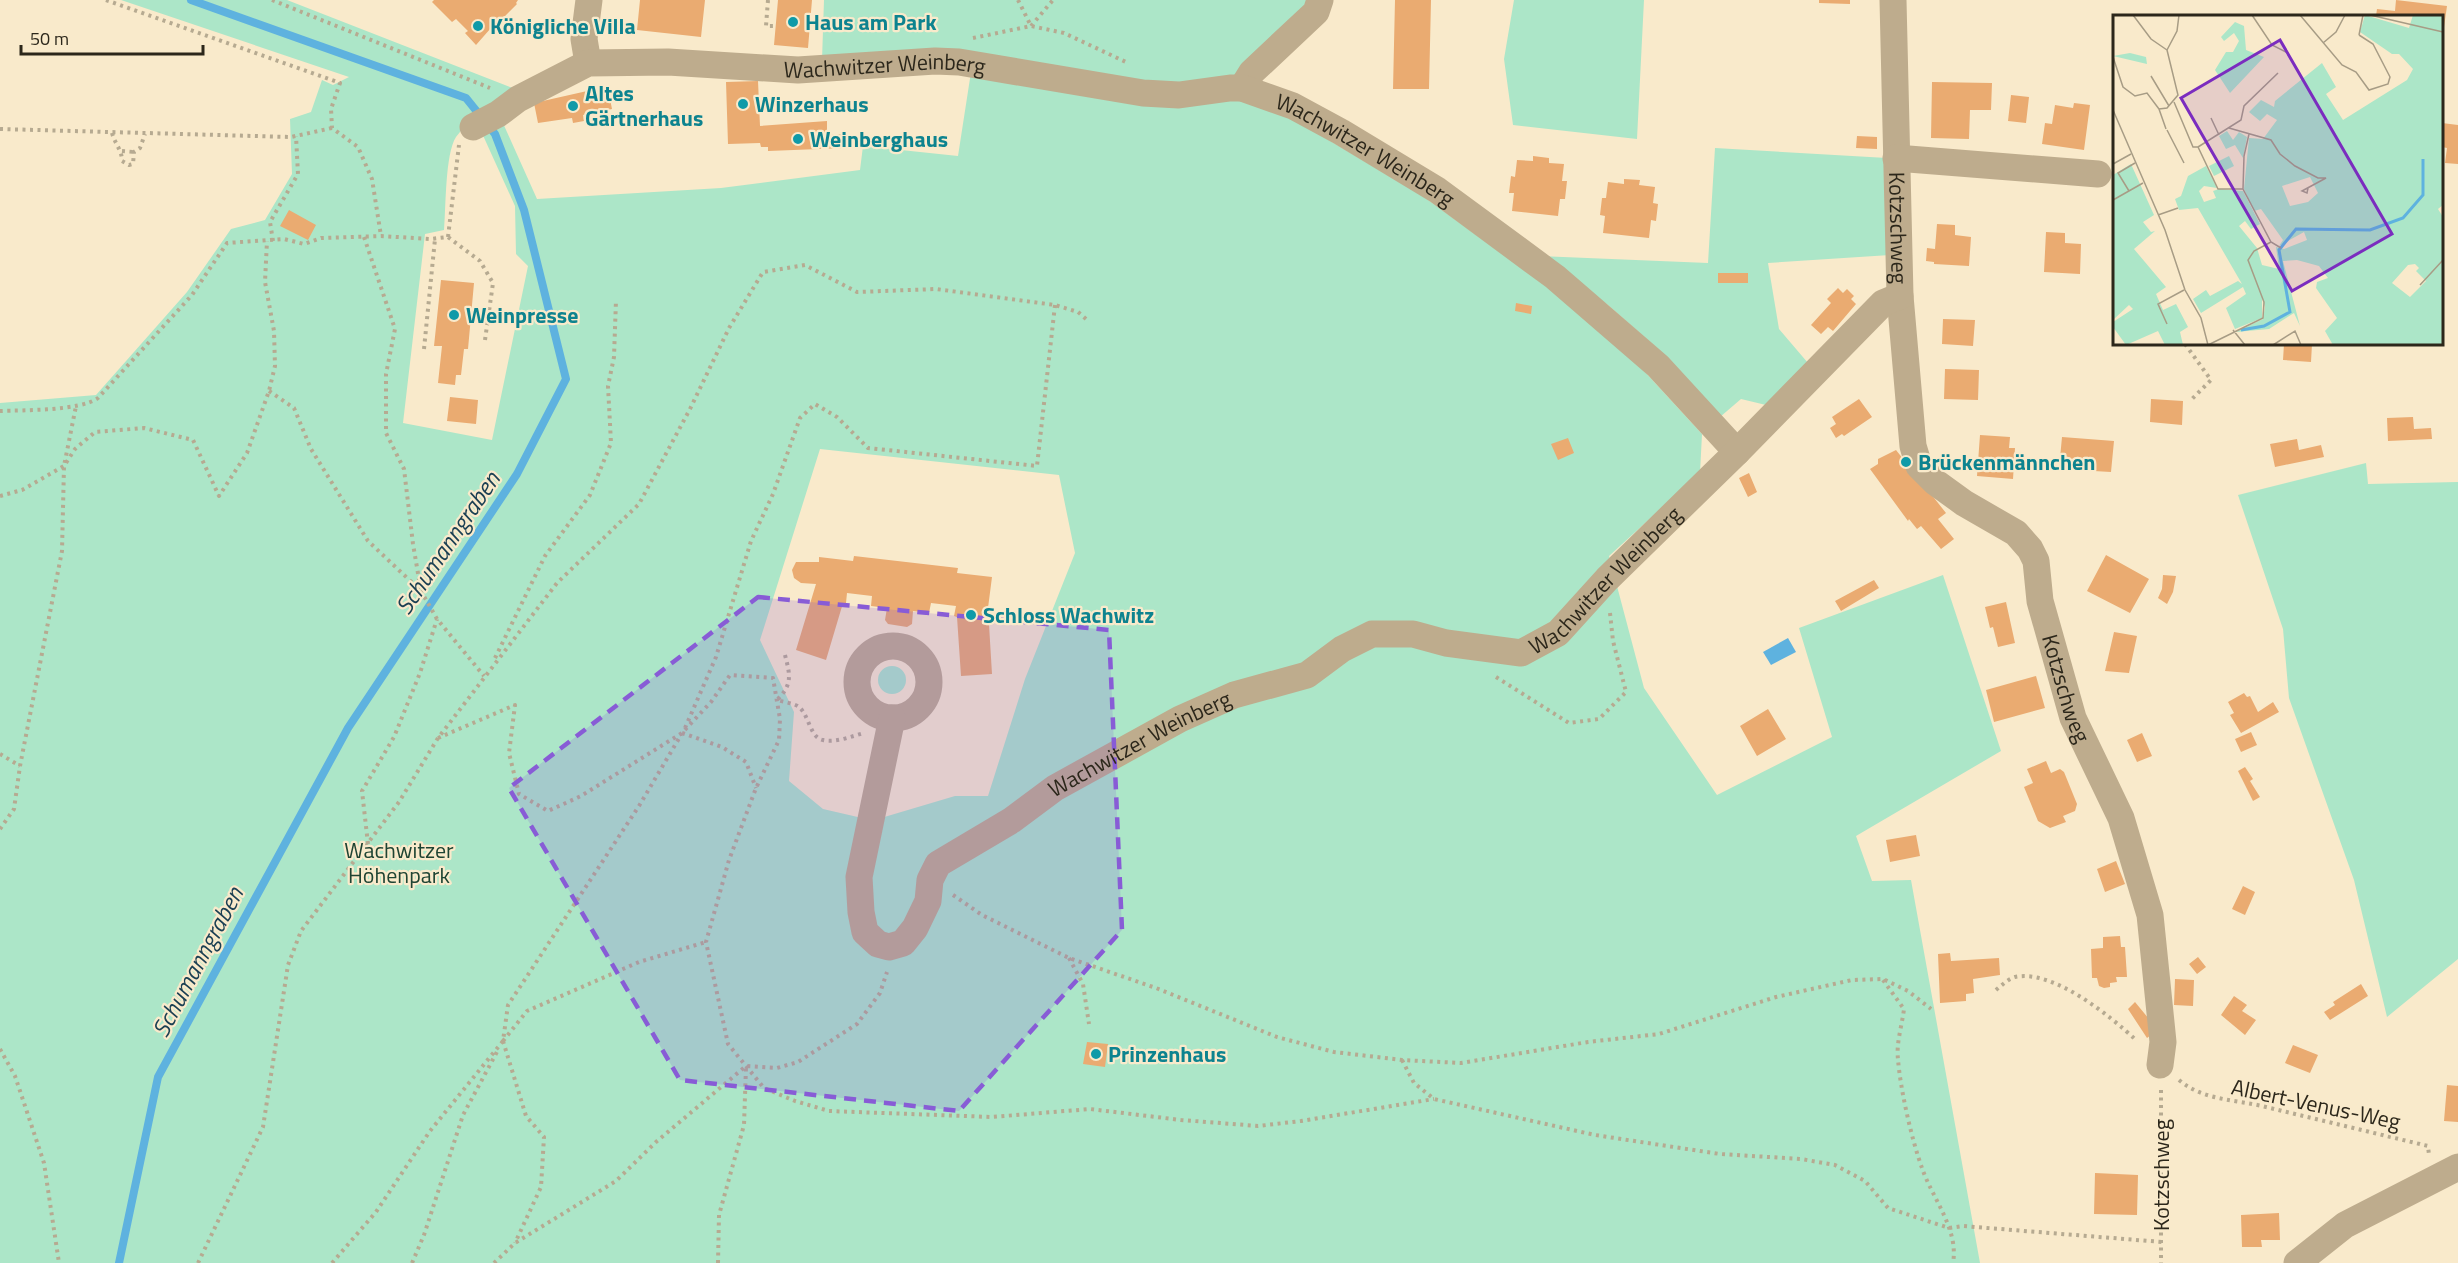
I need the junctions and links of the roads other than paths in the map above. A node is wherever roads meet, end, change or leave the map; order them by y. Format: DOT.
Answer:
graph roads {
  1 [pos="590,0"];
  2 [pos="1320,0"];
  3 [pos="1893,0"];
  4 [pos="588,63"];
  5 [pos="1242,88"];
  6 [pos="473,127"];
  7 [pos="1896,158"];
  8 [pos="2098,174"];
  9 [pos="1900,296"];
  10 [pos="1737,452"];
  11 [pos="2051,538"];
  12 [pos="2025,542"];
  13 [pos="891,722"];
  14 [pos="2160,1065"];
  15 [pos="2458,1167"];
  16 [pos="2297,1263"];
  1 -- 4 [label="street"];
  2 -- 5 [label="street"];
  3 -- 7 [label="street, Kotzschweg"];
  4 -- 5 [label="street, Wachwitzer Weinberg"];
  4 -- 6 [label="street"];
  5 -- 10 [label="street, Wachwitzer Weinberg"];
  7 -- 8 [label="street, Kotzschweg"];
  7 -- 9 [label="street, Kotzschweg"];
  9 -- 10 [label="street"];
  9 -- 12 [label="street, Kotzschweg"];
  10 -- 13 [label="street, Wachwitzer Weinberg"];
  11 -- 12 [label="street"];
  12 -- 14 [label="street, Kotzschweg"];
  15 -- 16 [label="street"];
}
